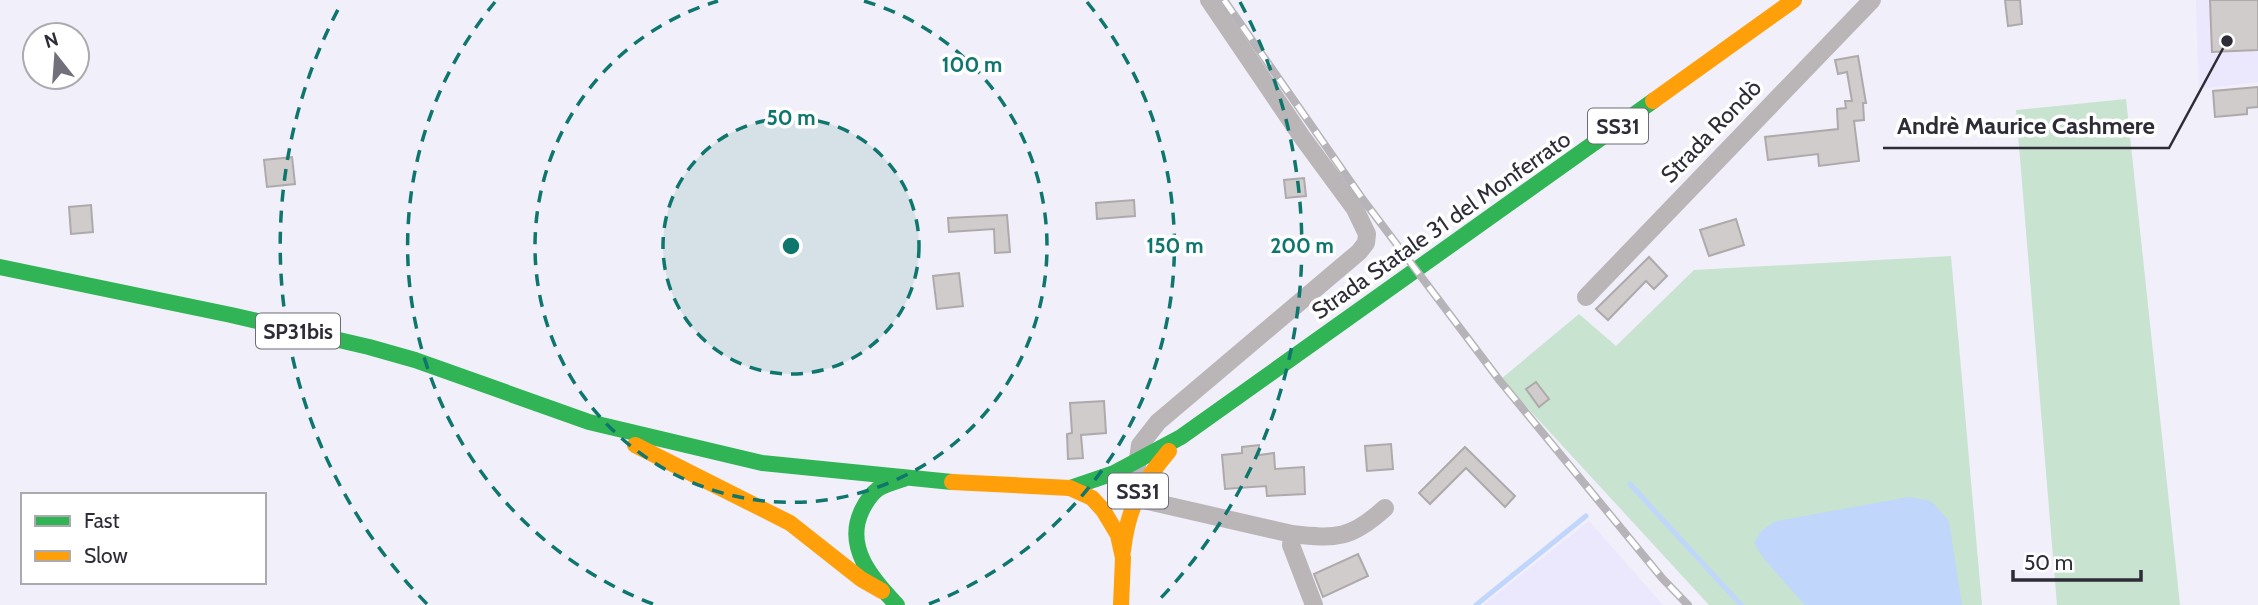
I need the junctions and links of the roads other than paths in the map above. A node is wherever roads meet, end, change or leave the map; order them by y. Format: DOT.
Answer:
graph roads {
  1 [pos="1209,0"];
  2 [pos="1794,0"];
  3 [pos="1872,0"];
  4 [pos="0,254"];
  5 [pos="0,267"];
  6 [pos="30,273"];
  7 [pos="1586,296"];
  8 [pos="589,422"];
  9 [pos="1181,437"];
  10 [pos="1137,462"];
  11 [pos="907,478"];
  12 [pos="1070,488"];
  13 [pos="1138,493"];
  14 [pos="1385,508"];
  15 [pos="1292,534"];
  16 [pos="1122,558"];
  17 [pos="882,591"];
  18 [pos="897,605"];
  19 [pos="1121,605"];
  20 [pos="1314,605"];
  1 -- 10 [label="street"];
  2 -- 9 [label="main road, Strada Statale 31 del Monferrato / SS31"];
  3 -- 7 [label="street, Strada Rondò"];
  4 -- 6 [label="street"];
  5 -- 6 [label="main road, SP31bis"];
  6 -- 8 [label="main road, SP31bis"];
  8 -- 11 [label="main road, SP31bis"];
  8 -- 17 [label="main road, SP31bis"];
  9 -- 10 [label="main road, Strada Statale 31 del Monferrato / SS31"];
  9 -- 13 [label="main road, Strada Statale 31 del Monferrato / SS31"];
  10 -- 12 [label="main road, Strada Statale 31 del Monferrato / SS31"];
  10 -- 13 [label="street"];
  11 -- 12 [label="main road"];
  11 -- 17 [label="main road"];
  12 -- 16 [label="main road"];
  13 -- 15 [label="street"];
  13 -- 16 [label="main road, Strada Statale 31 del Monferrato / SS31"];
  14 -- 15 [label="street"];
  15 -- 20 [label="street"];
  16 -- 19 [label="main road"];
  17 -- 18 [label="main road"];
}
